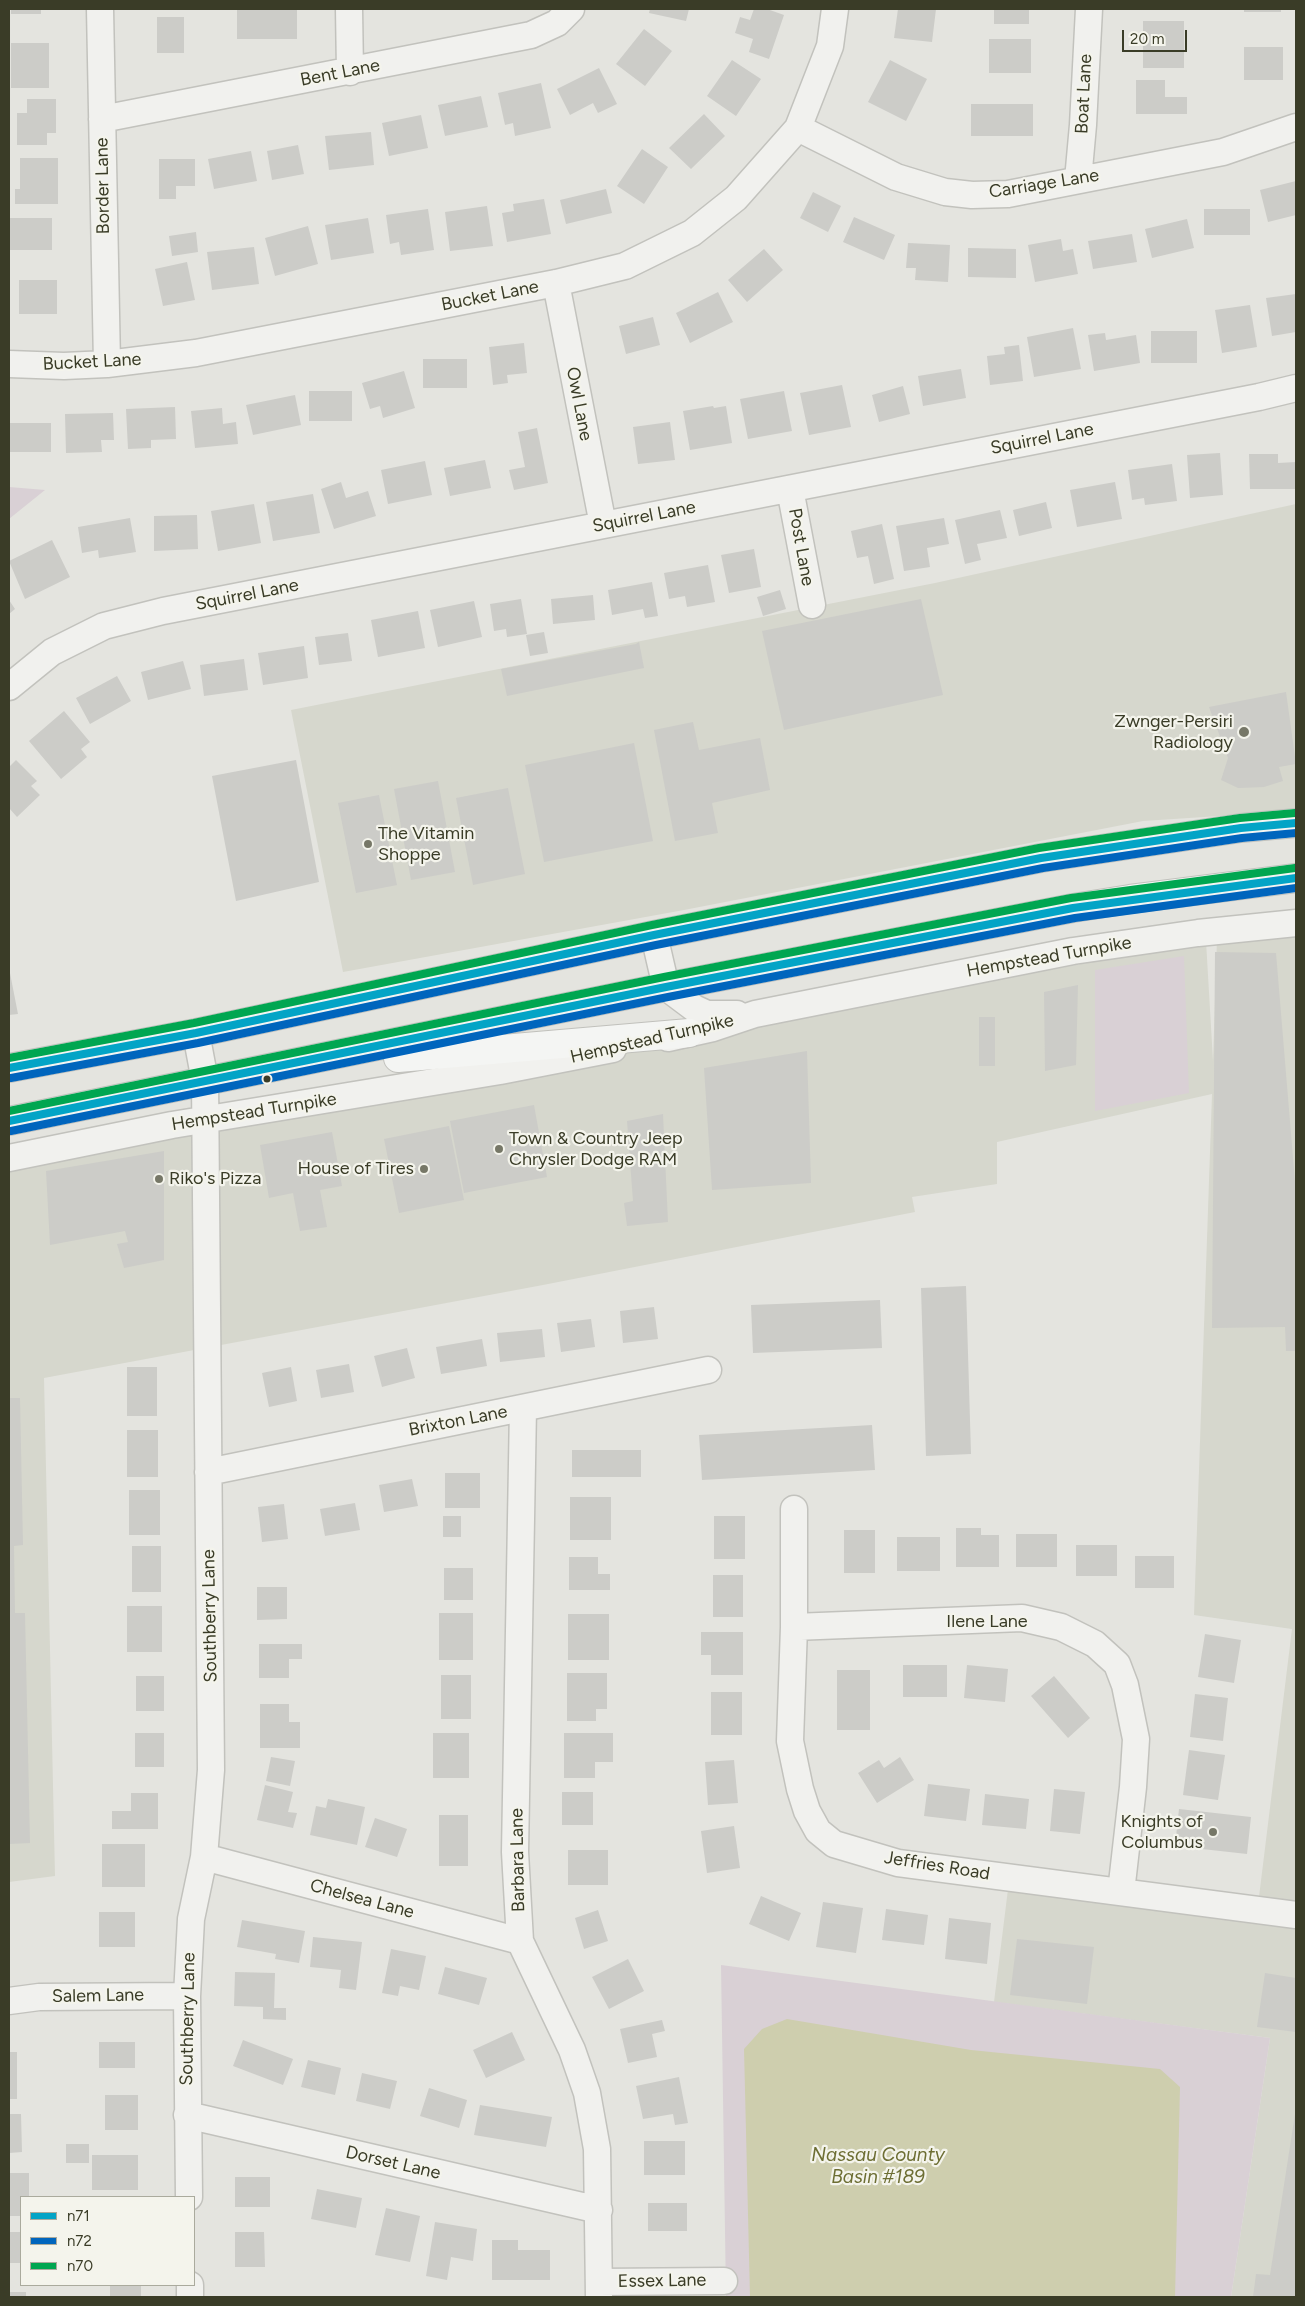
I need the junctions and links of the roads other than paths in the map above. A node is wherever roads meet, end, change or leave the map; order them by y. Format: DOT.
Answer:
graph roads {
  1 [pos="100,9"];
  2 [pos="349,9"];
  3 [pos="571,9"];
  4 [pos="835,9"];
  5 [pos="1089,9"];
  6 [pos="350,72"];
  7 [pos="102,120"];
  8 [pos="1296,127"];
  9 [pos="798,128"];
  10 [pos="1078,180"];
  11 [pos="556,283"];
  12 [pos="9,364"];
  13 [pos="107,364"];
  14 [pos="1296,388"];
  15 [pos="790,489"];
  16 [pos="603,525"];
  17 [pos="812,605"];
  18 [pos="9,687"];
  19 [pos="1296,823"];
  20 [pos="1296,878"];
  21 [pos="1296,923"];
  22 [pos="654,935"];
  23 [pos="666,987"];
  24 [pos="755,1014"];
  25 [pos="196,1033"];
  26 [pos="689,1033"];
  27 [pos="9,1068"];
  28 [pos="272,1068"];
  29 [pos="206,1081"];
  30 [pos="206,1120"];
  31 [pos="9,1121"];
  32 [pos="9,1158"];
  33 [pos="708,1370"];
  34 [pos="523,1408"];
  35 [pos="208,1472"];
  36 [pos="794,1509"];
  37 [pos="794,1627"];
  38 [pos="204,1857"];
  39 [pos="1121,1892"];
  40 [pos="1296,1915"];
  41 [pos="520,1941"];
  42 [pos="187,1996"];
  43 [pos="9,2001"];
  44 [pos="187,2115"];
  45 [pos="188,2196"];
  46 [pos="599,2210"];
  47 [pos="724,2281"];
  48 [pos="599,2290"];
  1 -- 7 [label="street, Border Lane"];
  2 -- 6 [label="street"];
  3 -- 6 [label="street, Bent Lane"];
  4 -- 9 [label="street, Bucket Lane"];
  5 -- 10 [label="street, Boat Lane"];
  6 -- 7 [label="street, Bent Lane"];
  7 -- 13 [label="street, Border Lane"];
  8 -- 10 [label="street, Carriage Lane"];
  9 -- 10 [label="street, Carriage Lane"];
  9 -- 11 [label="street, Bucket Lane"];
  11 -- 13 [label="street, Bucket Lane"];
  11 -- 16 [label="street, Owl Lane"];
  12 -- 13 [label="street, Bucket Lane"];
  14 -- 15 [label="street, Squirrel Lane"];
  15 -- 16 [label="street, Squirrel Lane"];
  15 -- 17 [label="street, Post Lane"];
  16 -- 18 [label="street, Squirrel Lane"];
  19 -- 22 [label="main road"];
  20 -- 23 [label="main road, Hempstead Turnpike"];
  21 -- 24 [label="street, Hempstead Turnpike"];
  22 -- 23 [label="street"];
  22 -- 25 [label="main road"];
  23 -- 24 [label="street"];
  23 -- 28 [label="main road, Hempstead Turnpike"];
  24 -- 26 [label="street, Hempstead Turnpike"];
  25 -- 27 [label="main road"];
  25 -- 29 [label="street, Southberry Lane"];
  26 -- 28 [label="main road"];
  26 -- 30 [label="street, Hempstead Turnpike"];
  28 -- 29 [label="main road, Hempstead Turnpike"];
  29 -- 30 [label="street, Southberry Lane"];
  29 -- 31 [label="main road, Hempstead Turnpike"];
  30 -- 32 [label="street, Hempstead Turnpike"];
  30 -- 35 [label="street, Southberry Lane"];
  33 -- 34 [label="street, Brixton Lane"];
  34 -- 35 [label="street, Brixton Lane"];
  34 -- 41 [label="street, Barbara Lane"];
  35 -- 38 [label="street, Southberry Lane"];
  36 -- 37 [label="street, Jeffries Road"];
  37 -- 39 [label="street, Jeffries Road"];
  37 -- 39 [label="street, Ilene Lane"];
  38 -- 41 [label="street, Chelsea Lane"];
  38 -- 42 [label="street, Southberry Lane"];
  39 -- 40 [label="street, Jeffries Road"];
  41 -- 46 [label="street, Barbara Lane"];
  42 -- 43 [label="street, Salem Lane"];
  42 -- 44 [label="street, Southberry Lane"];
  44 -- 45 [label="street, Southberry Lane"];
  44 -- 46 [label="street, Dorset Lane"];
  46 -- 48 [label="street, Barbara Lane"];
  47 -- 48 [label="street, Essex Lane"];
}
